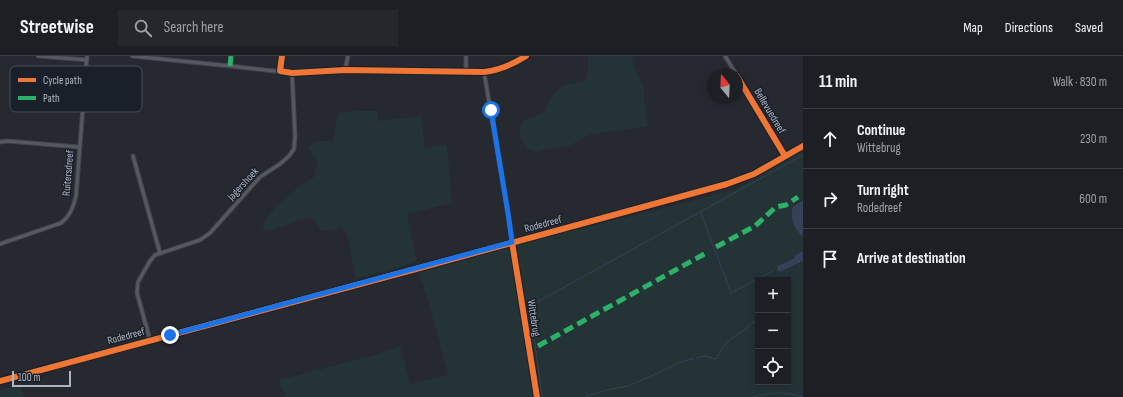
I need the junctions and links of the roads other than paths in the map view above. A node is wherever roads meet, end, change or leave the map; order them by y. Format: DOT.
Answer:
graph roads {
  1 [pos="38,56"];
  2 [pos="132,56"];
  3 [pos="282,56"];
  4 [pos="348,56"];
  5 [pos="466,56"];
  6 [pos="526,56"];
  7 [pos="725,56"];
  8 [pos="87,58"];
  9 [pos="732,68"];
  10 [pos="345,70"];
  11 [pos="280,71"];
  12 [pos="466,72"];
  13 [pos="484,72"];
  14 [pos="292,73"];
  15 [pos="743,87"];
  16 [pos="82,112"];
  17 [pos="0,142"];
  18 [pos="803,146"];
  19 [pos="79,147"];
  20 [pos="133,156"];
  21 [pos="785,156"];
  22 [pos="512,242"];
  23 [pos="0,244"];
  24 [pos="160,253"];
  25 [pos="150,340"];
  26 [pos="0,381"];
  27 [pos="537,397"];
  1 -- 8 [label="street"];
  2 -- 11 [label="street"];
  3 -- 11 [label="street"];
  4 -- 10 [label="street"];
  5 -- 12 [label="street"];
  6 -- 13 [label="street"];
  7 -- 9 [label="street, Bellevuedreef"];
  10 -- 12 [label="street"];
  10 -- 14 [label="street"];
  11 -- 14 [label="street"];
  12 -- 13 [label="street"];
  13 -- 22 [label="street, Wittebrug"];
  14 -- 24 [label="street, Jagershoek"];
  15 -- 21 [label="street, Bellevuedreef"];
  16 -- 19 [label="street, Ruitersdreef"];
  17 -- 19 [label="street"];
  18 -- 21 [label="street, Rodedreef"];
  19 -- 23 [label="street, Ruitersdreef"];
  20 -- 24 [label="street"];
  21 -- 22 [label="street, Rodedreef"];
  22 -- 25 [label="street, Rodedreef"];
  22 -- 27 [label="street, Wittebrug"];
  24 -- 25 [label="street, Jagershoek"];
  25 -- 26 [label="street, Rodedreef"];
}
